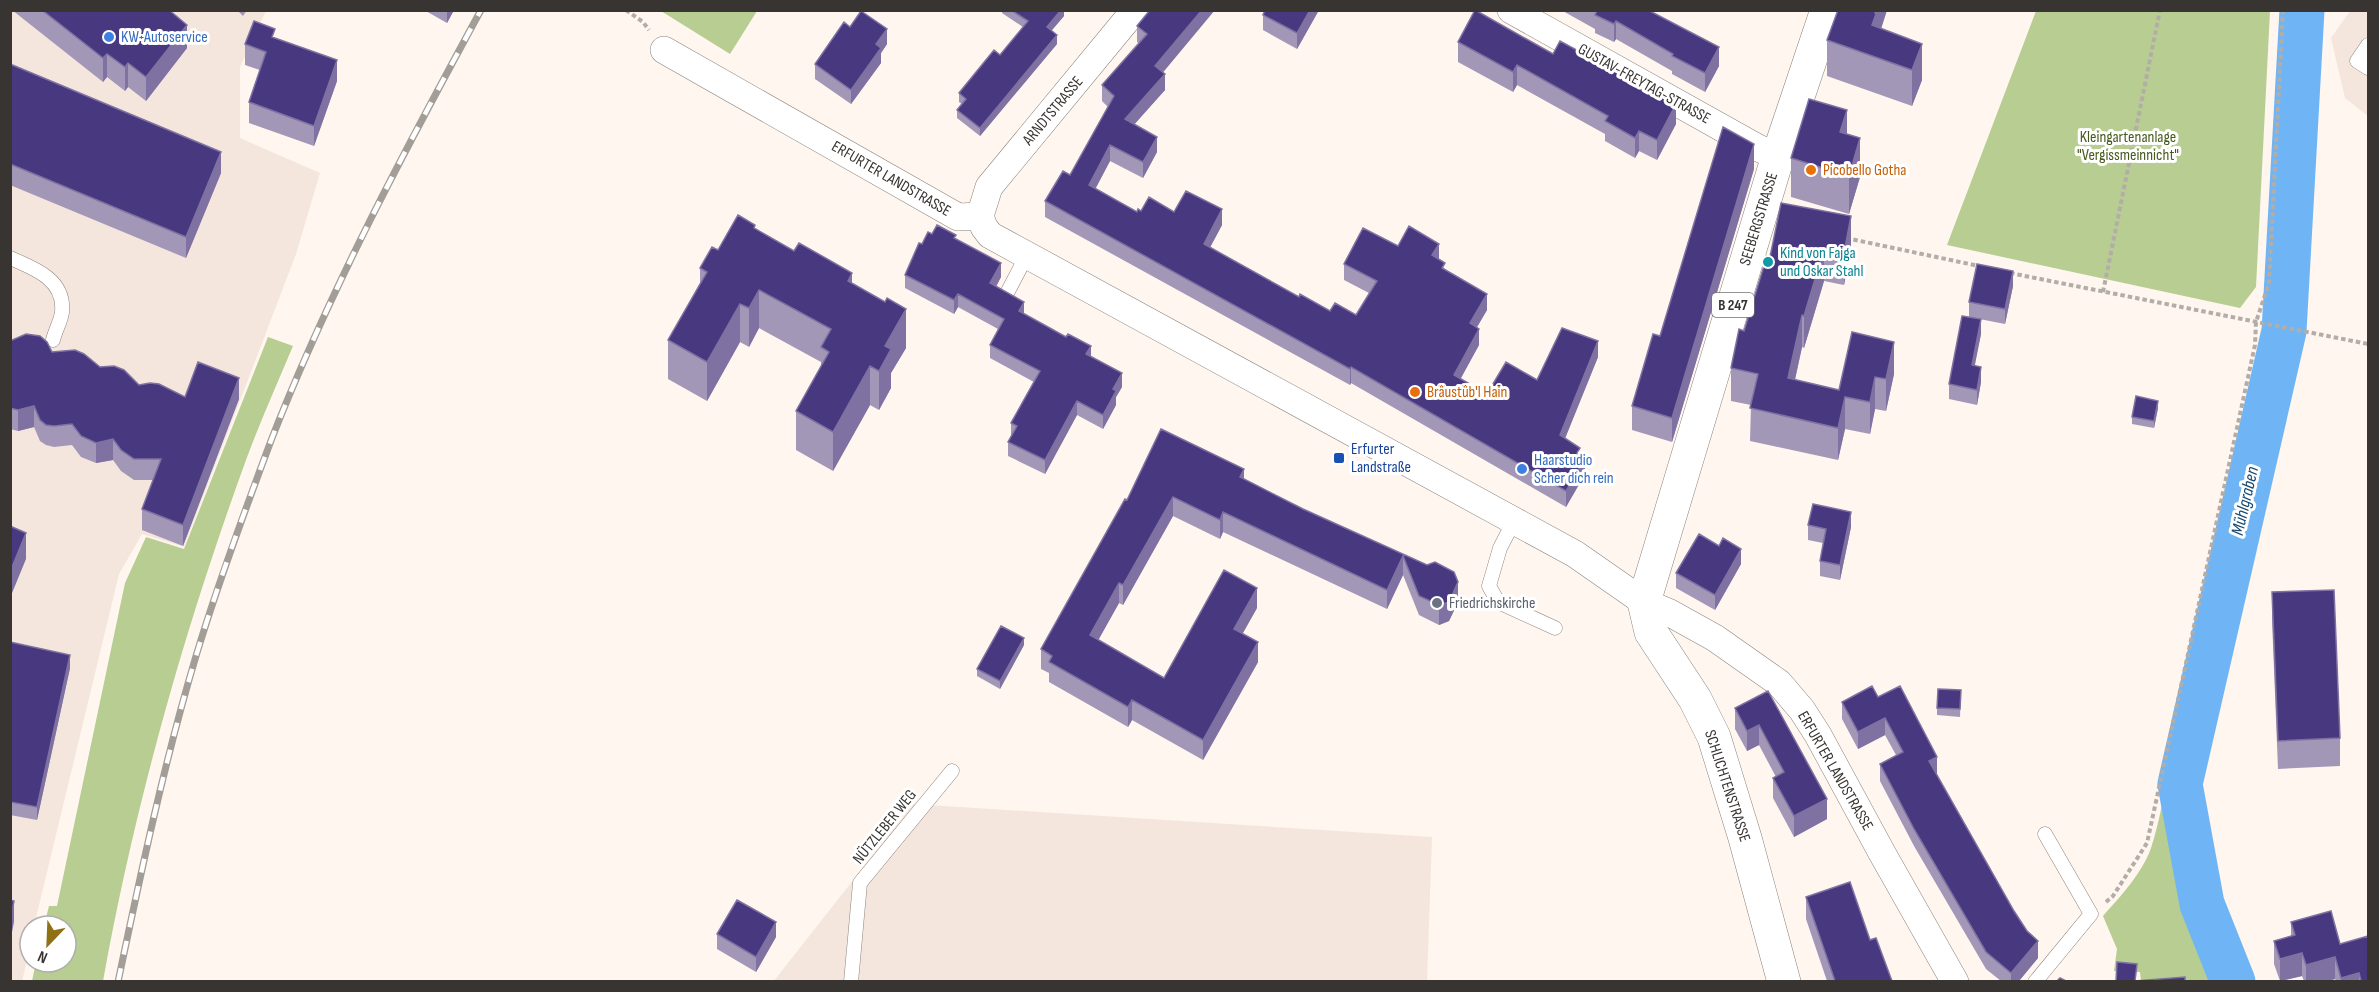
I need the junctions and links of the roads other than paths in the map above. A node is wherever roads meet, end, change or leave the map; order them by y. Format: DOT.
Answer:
graph roads {
  1 [pos="1135,10"];
  2 [pos="1511,10"];
  3 [pos="1827,10"];
  4 [pos="2368,45"];
  5 [pos="664,50"];
  6 [pos="2368,68"];
  7 [pos="1778,156"];
  8 [pos="980,216"];
  9 [pos="1027,255"];
  10 [pos="10,258"];
  11 [pos="1005,297"];
  12 [pos="52,340"];
  13 [pos="1514,521"];
  14 [pos="1644,602"];
  15 [pos="1555,628"];
  16 [pos="952,771"];
  17 [pos="2045,834"];
  18 [pos="850,981"];
  19 [pos="1784,981"];
  20 [pos="1955,981"];
  21 [pos="2035,981"];
  1 -- 8 [label="street, ARNDTSTRASSE"];
  2 -- 7 [label="street, GUSTAV-FREYTAG-STRASSE"];
  3 -- 7 [label="main road, SEEBERGSTRASSE / B 247"];
  4 -- 6 [label="lane"];
  5 -- 8 [label="street, ERFURTER LANDSTRASSE"];
  7 -- 14 [label="main road, SEEBERGSTRASSE / B 247"];
  8 -- 9 [label="street, ERFURTER LANDSTRASSE"];
  9 -- 11 [label="lane"];
  9 -- 13 [label="street, ERFURTER LANDSTRASSE"];
  10 -- 12 [label="lane"];
  13 -- 14 [label="street, ERFURTER LANDSTRASSE"];
  13 -- 15 [label="lane"];
  14 -- 19 [label="main road, SCHLICHTENSTRASSE"];
  14 -- 20 [label="street, ERFURTER LANDSTRASSE"];
  16 -- 18 [label="lane, NÜTZLEBER WEG"];
  17 -- 21 [label="lane"];
}
